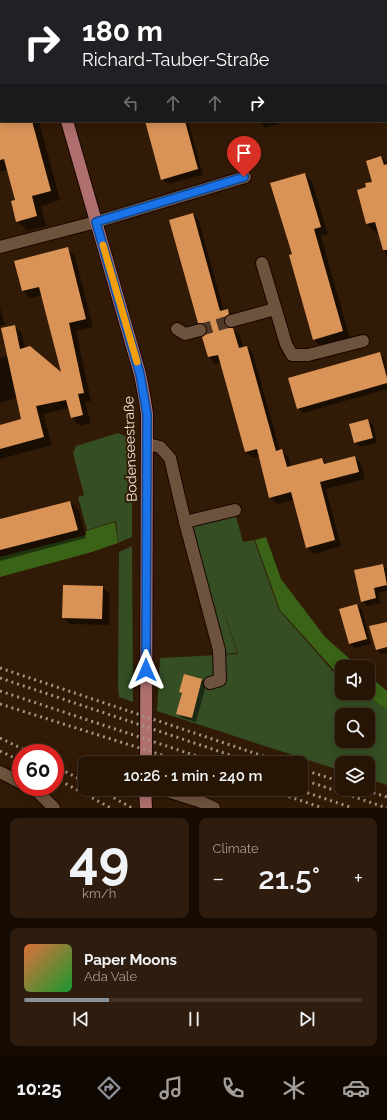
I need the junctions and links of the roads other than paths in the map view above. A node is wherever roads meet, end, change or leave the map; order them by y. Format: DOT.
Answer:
graph roads {
  1 [pos="67,122"];
  2 [pos="244,177"];
  3 [pos="96,222"];
  4 [pos="0,247"];
  5 [pos="262,263"];
  6 [pos="275,309"];
  7 [pos="231,321"];
  8 [pos="177,329"];
  9 [pos="200,330"];
  10 [pos="363,341"];
  11 [pos="148,444"];
  12 [pos="235,510"];
  13 [pos="185,522"];
  14 [pos="210,684"];
  15 [pos="146,756"];
  16 [pos="0,772"];
  17 [pos="12,778"];
  18 [pos="42,796"];
  19 [pos="145,796"];
  20 [pos="183,796"];
  21 [pos="54,808"];
  22 [pos="146,808"];
  23 [pos="214,808"];
  1 -- 3 [label="main road, Bodenseestraße"];
  2 -- 3 [label="street"];
  3 -- 4 [label="street"];
  3 -- 11 [label="main road, Bodenseestraße"];
  5 -- 6 [label="street"];
  6 -- 7 [label="street"];
  6 -- 10 [label="street"];
  8 -- 9 [label="street"];
  11 -- 13 [label="street"];
  11 -- 15 [label="main road, Bodenseestraße"];
  12 -- 13 [label="street"];
  13 -- 14 [label="street"];
  16 -- 17 [label="street"];
  18 -- 21 [label="street"];
  19 -- 22 [label="main road"];
  20 -- 23 [label="street"];
}
